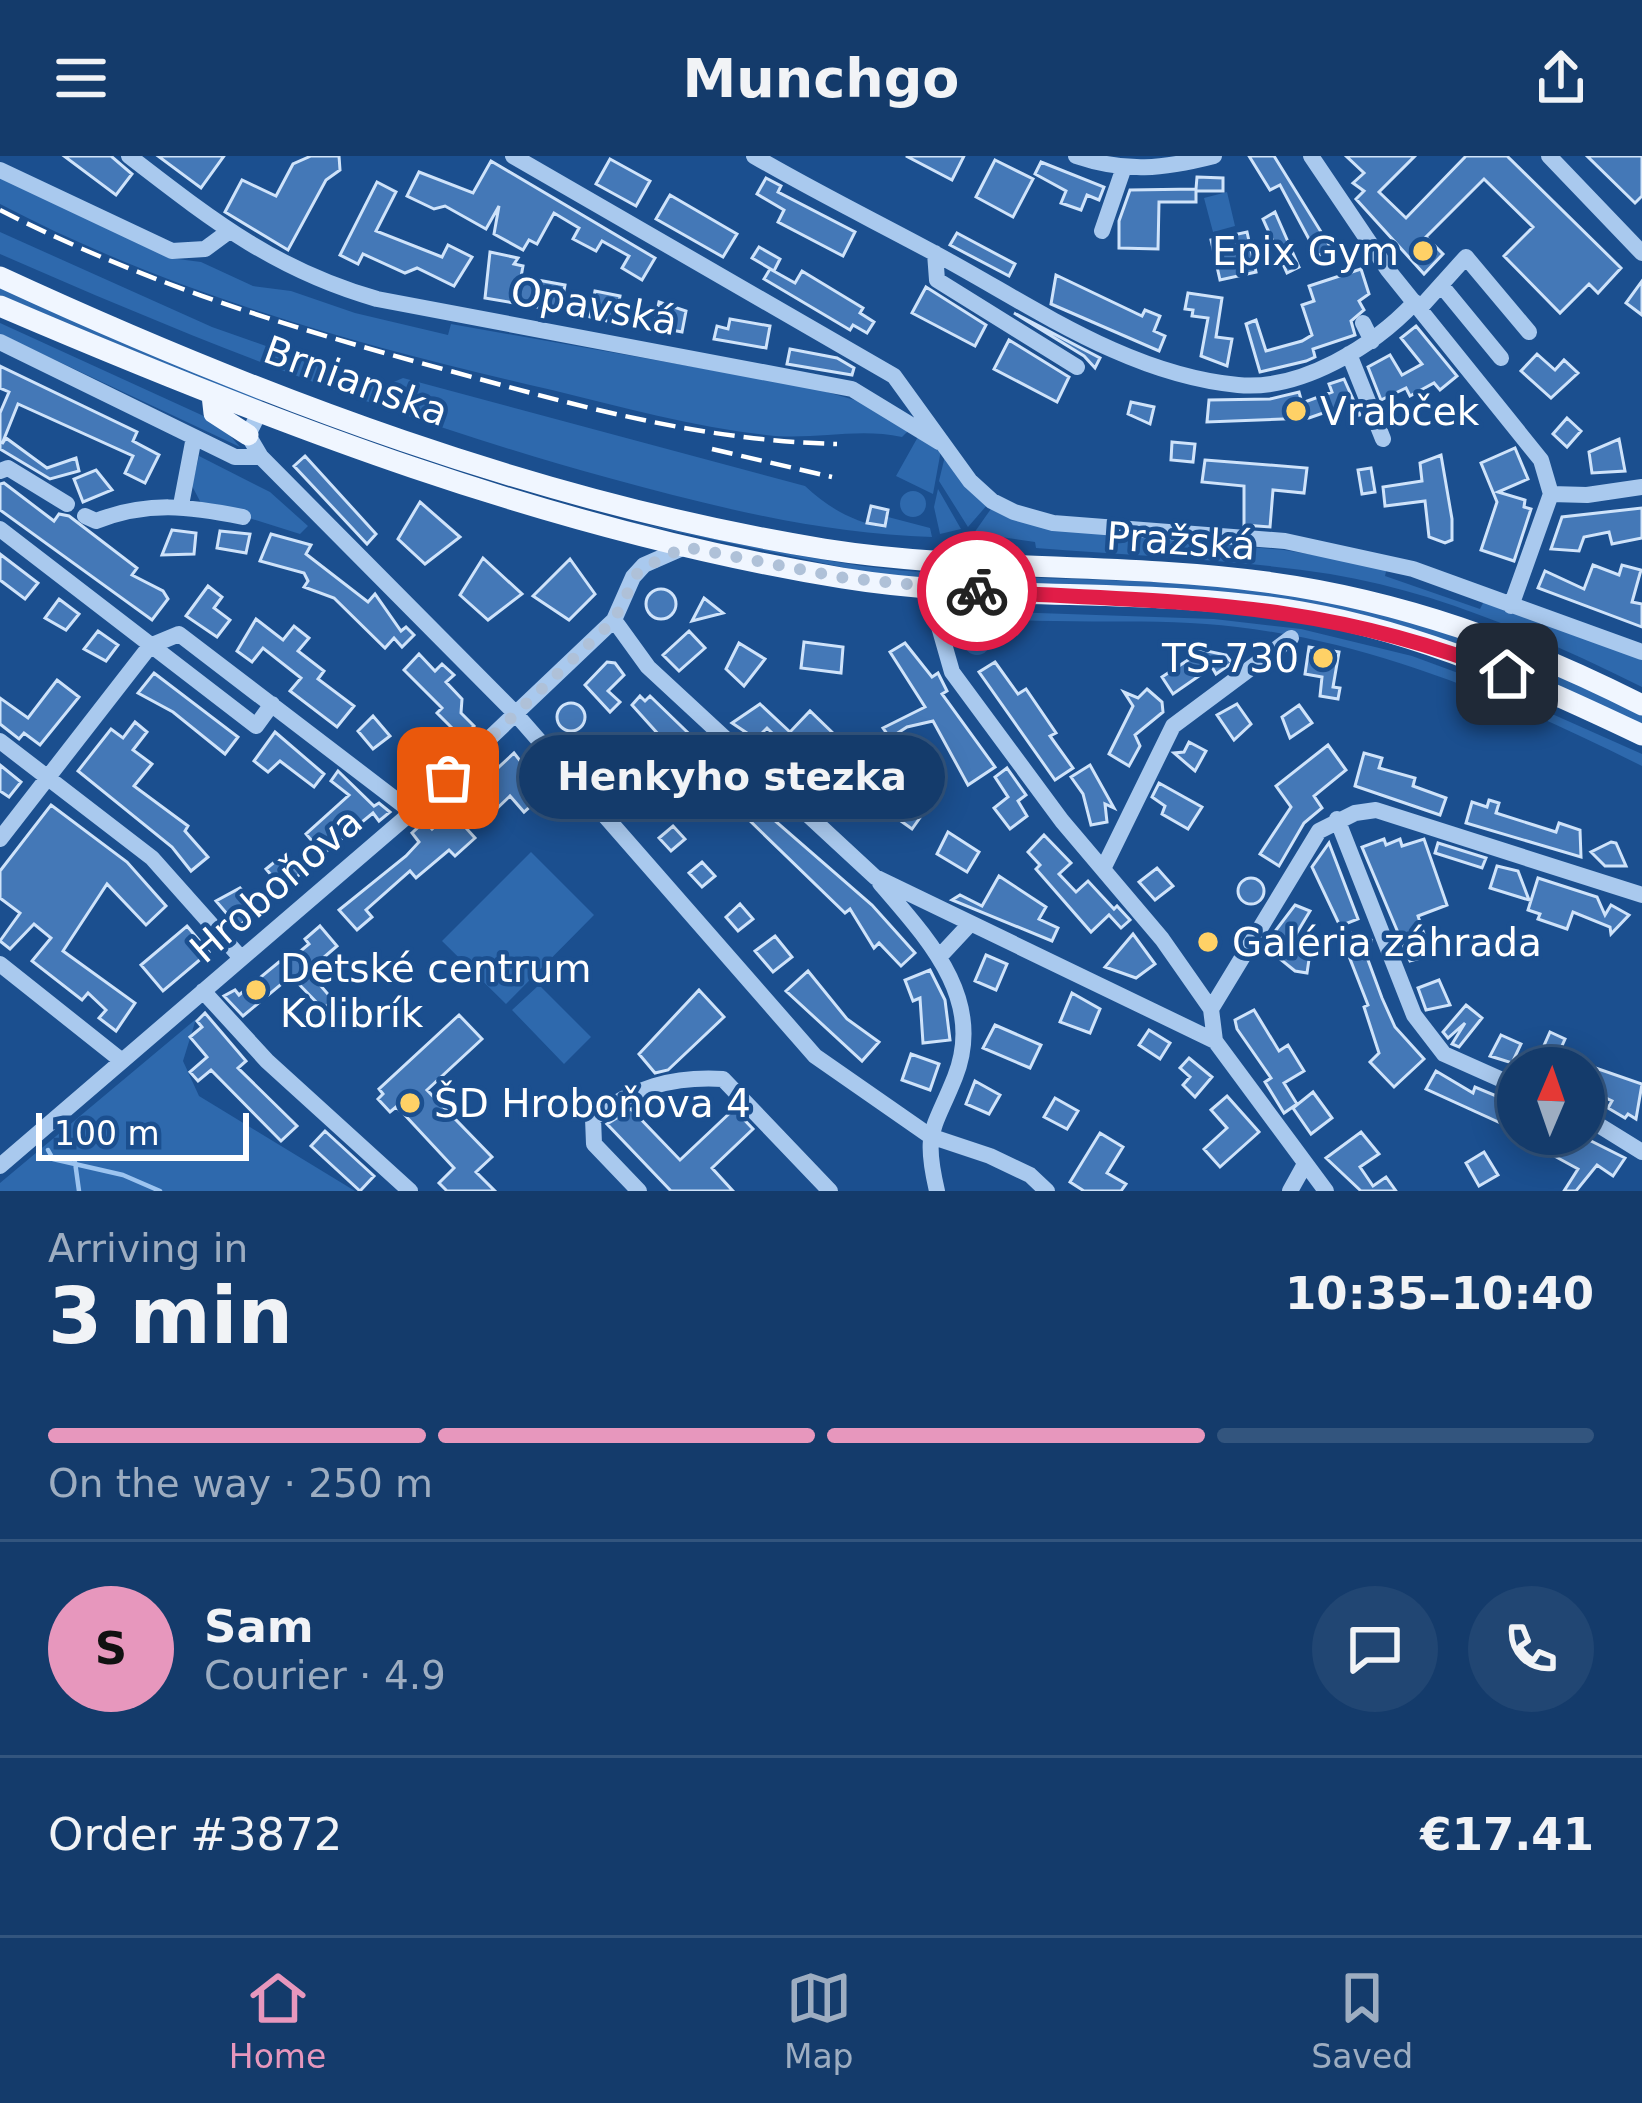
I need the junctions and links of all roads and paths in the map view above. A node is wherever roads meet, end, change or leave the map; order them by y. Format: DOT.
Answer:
graph roads {
  1 [pos="129,156"];
  2 [pos="513,156"];
  3 [pos="754,156"];
  4 [pos="1076,156"];
  5 [pos="1214,156"];
  6 [pos="1549,156"];
  7 [pos="1317,159"];
  8 [pos="785,164"];
  9 [pos="0,170"];
  10 [pos="1124,170"];
  11 [pos="1102,230"];
  12 [pos="228,232"];
  13 [pos="1642,253"];
  14 [pos="935,254"];
  15 [pos="0,277"];
  16 [pos="1441,285"];
  17 [pos="1418,305"];
  18 [pos="0,306"];
  19 [pos="1363,323"];
  20 [pos="1528,332"];
  21 [pos="1372,341"];
  22 [pos="0,342"];
  23 [pos="1349,354"];
  24 [pos="1502,358"];
  25 [pos="1077,367"];
  26 [pos="212,395"];
  27 [pos="287,396"];
  28 [pos="259,413"];
  29 [pos="248,435"];
  30 [pos="194,437"];
  31 [pos="1383,439"];
  32 [pos="944,446"];
  33 [pos="261,457"];
  34 [pos="0,471"];
  35 [pos="1549,485"];
  36 [pos="1642,487"];
  37 [pos="67,504"];
  38 [pos="181,505"];
  39 [pos="85,516"];
  40 [pos="243,517"];
  41 [pos="698,524"];
  42 [pos="0,529"];
  43 [pos="685,547"];
  44 [pos="1511,607"];
  45 [pos="614,620"];
  46 [pos="938,623"];
  47 [pos="1291,638"];
  48 [pos="150,646"];
  49 [pos="1642,652"];
  50 [pos="272,704"];
  51 [pos="1642,705"];
  52 [pos="514,712"];
  53 [pos="1642,735"];
  54 [pos="0,741"];
  55 [pos="47,778"];
  56 [pos="412,812"];
  57 [pos="1337,819"];
  58 [pos="0,838"];
  59 [pos="1103,869"];
  60 [pos="875,877"];
  61 [pos="1642,895"];
  62 [pos="969,925"];
  63 [pos="941,956"];
  64 [pos="241,958"];
  65 [pos="0,964"];
  66 [pos="203,991"];
  67 [pos="1210,1010"];
  68 [pos="1215,1041"];
  69 [pos="122,1060"];
  70 [pos="1497,1078"];
  71 [pos="1605,1129"];
  72 [pos="930,1136"];
  73 [pos="1642,1152"];
  74 [pos="1304,1164"];
  75 [pos="0,1166"];
  76 [pos="410,1191"];
  77 [pos="639,1191"];
  78 [pos="830,1191"];
  79 [pos="937,1191"];
  80 [pos="1047,1191"];
  81 [pos="1290,1191"];
  82 [pos="1326,1191"];
  1 -- 12 [label="street, Opavská"];
  2 -- 32 [label="street"];
  3 -- 8 [label="street"];
  4 -- 10 [label="street"];
  5 -- 10 [label="street"];
  6 -- 13 [label="street"];
  7 -- 17 [label="street"];
  8 -- 14 [label="street"];
  9 -- 12 [label="street"];
  10 -- 11 [label="street"];
  12 -- 32 [label="street, Opavská"];
  14 -- 23 [label="street"];
  14 -- 25 [label="street"];
  15 -- 27 [label="main road, Brnianska"];
  16 -- 17 [label="street"];
  16 -- 20 [label="street"];
  16 -- 24 [label="street"];
  17 -- 21 [label="street"];
  17 -- 35 [label="street"];
  18 -- 26 [label="main road, Brnianska"];
  19 -- 21 [label="street"];
  21 -- 23 [label="street"];
  22 -- 30 [label="street"];
  23 -- 31 [label="street"];
  26 -- 28 [label="main road, Brnianska"];
  26 -- 29 [label="main road"];
  27 -- 28 [label="main road"];
  27 -- 41 [label="main road, Brnianska"];
  28 -- 29 [label="street"];
  28 -- 43 [label="main road, Brnianska"];
  29 -- 33 [label="street"];
  30 -- 33 [label="street"];
  30 -- 38 [label="street"];
  32 -- 44 [label="street, Pražská"];
  33 -- 52 [label="street"];
  34 -- 37 [label="street"];
  35 -- 36 [label="street"];
  35 -- 44 [label="street"];
  38 -- 39 [label="street"];
  38 -- 40 [label="street"];
  41 -- 51 [label="main road, Pražská"];
  42 -- 48 [label="street"];
  43 -- 45 [label="street, Hroboňova"];
  43 -- 53 [label="main road, Pražská"];
  44 -- 49 [label="street, Pražská"];
  45 -- 52 [label="street, Hroboňova"];
  45 -- 60 [label="street"];
  46 -- 59 [label="street"];
  47 -- 59 [label="street"];
  48 -- 50 [label="street"];
  48 -- 50 [label="street"];
  48 -- 55 [label="street"];
  50 -- 56 [label="street"];
  52 -- 56 [label="street, Hroboňova"];
  52 -- 72 [label="street"];
  54 -- 55 [label="street"];
  55 -- 58 [label="street"];
  55 -- 64 [label="street"];
  56 -- 64 [label="street, Hroboňova"];
  57 -- 61 [label="street"];
  57 -- 67 [label="street"];
  57 -- 70 [label="street"];
  59 -- 67 [label="street"];
  60 -- 62 [label="street"];
  60 -- 63 [label="street"];
  62 -- 63 [label="street"];
  62 -- 68 [label="street"];
  63 -- 72 [label="street"];
  64 -- 66 [label="street, Hroboňova"];
  65 -- 69 [label="street"];
  66 -- 69 [label="street, Hroboňova"];
  66 -- 76 [label="street"];
  67 -- 68 [label="street"];
  68 -- 74 [label="street"];
  69 -- 75 [label="street, Hroboňova"];
  71 -- 73 [label="street"];
  72 -- 79 [label="street"];
  72 -- 80 [label="street"];
  74 -- 81 [label="street"];
  74 -- 82 [label="street"];
  77 -- 78 [label="street"];
}
